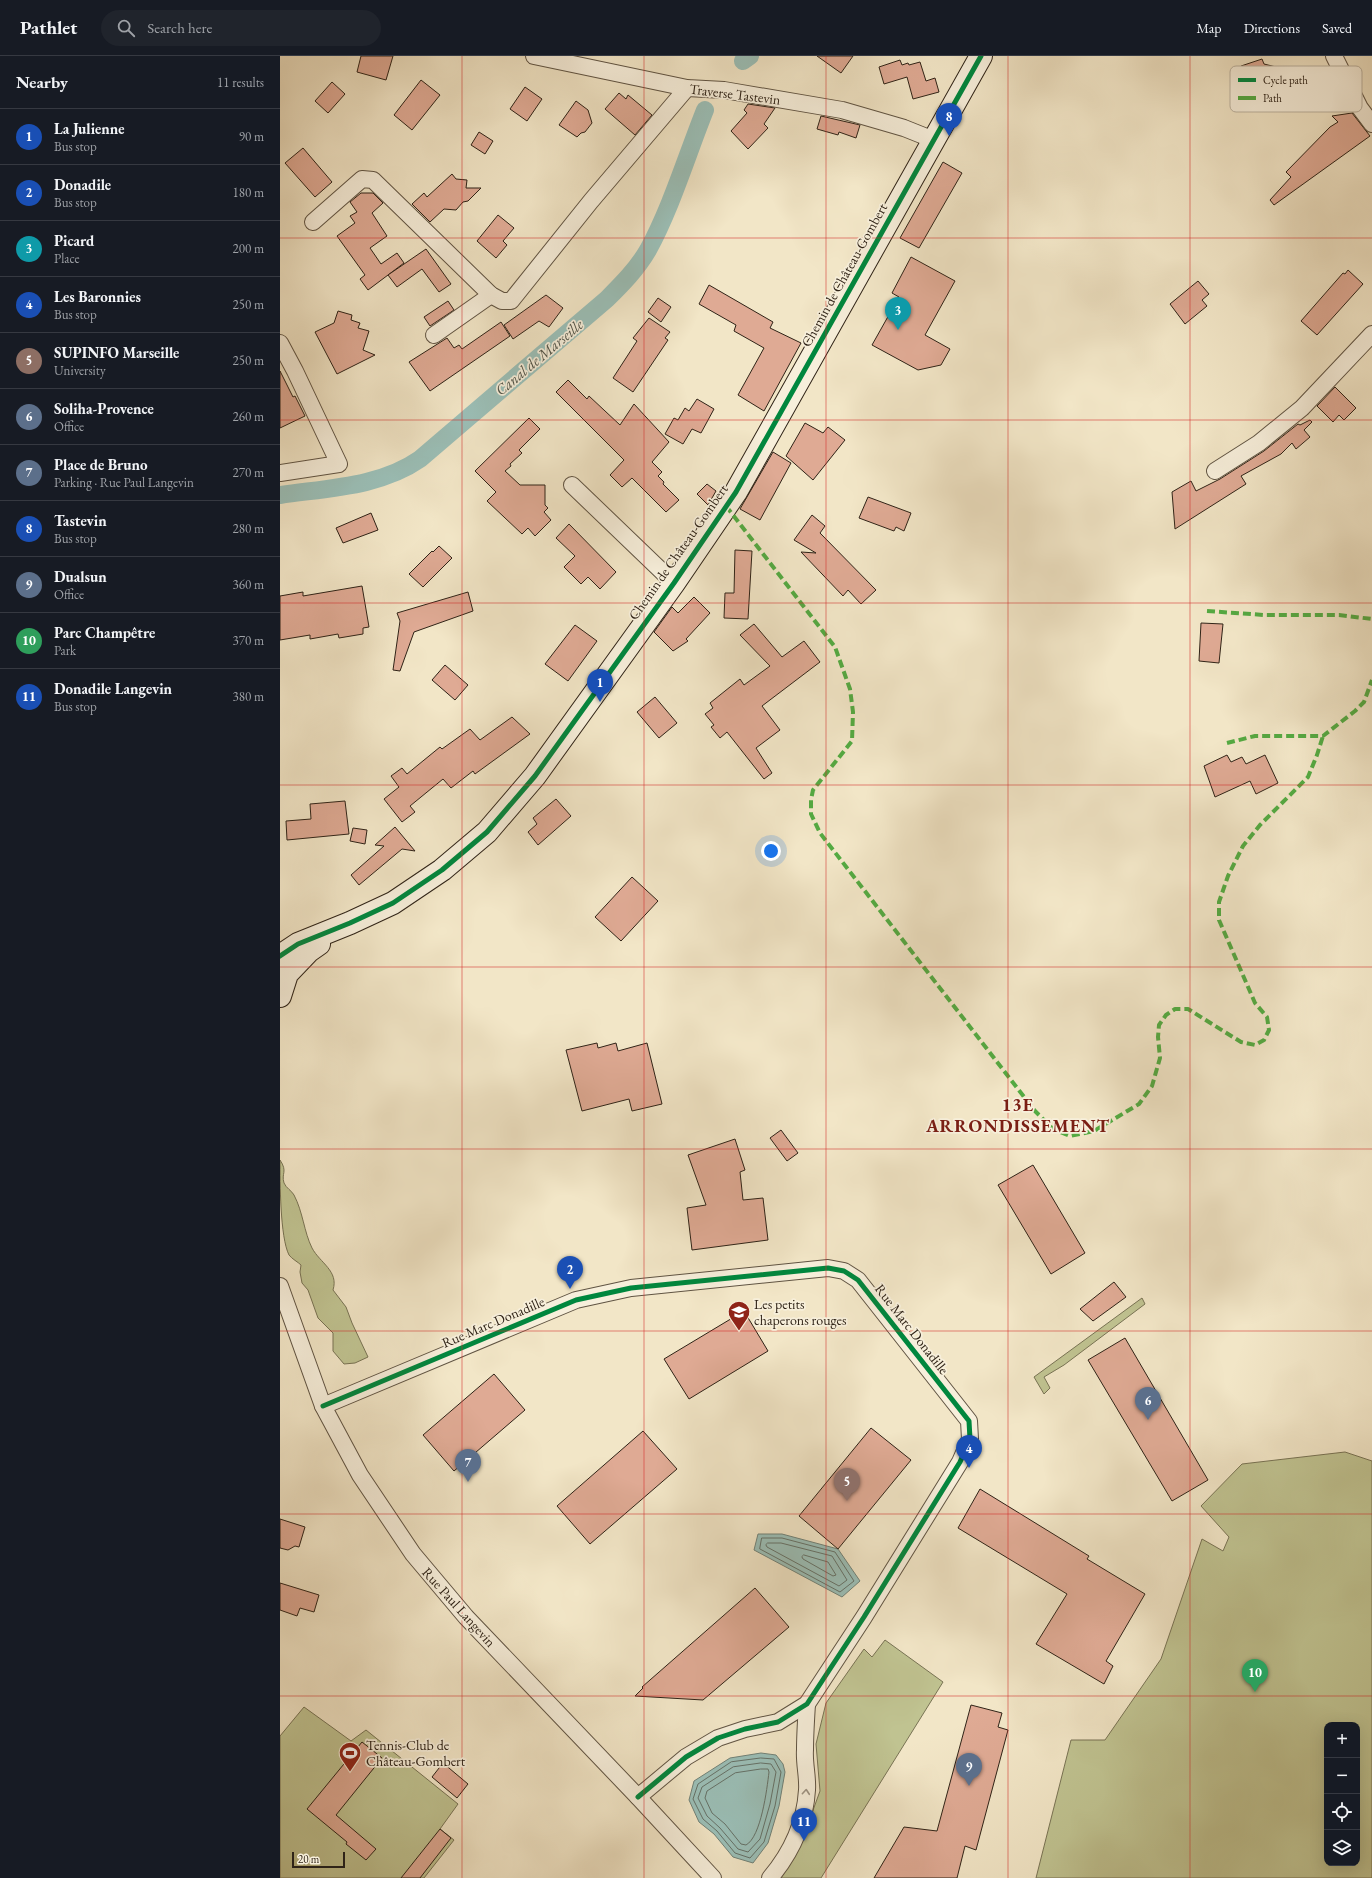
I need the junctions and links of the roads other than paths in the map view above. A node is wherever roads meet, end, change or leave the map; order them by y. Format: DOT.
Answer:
graph roads {
  1 [pos="534,56"];
  2 [pos="981,56"];
  3 [pos="1334,56"];
  4 [pos="1339,66"];
  5 [pos="687,88"];
  6 [pos="1362,111"];
  7 [pos="1372,124"];
  8 [pos="934,140"];
  9 [pos="313,222"];
  10 [pos="491,295"];
  11 [pos="1372,334"];
  12 [pos="434,335"];
  13 [pos="280,343"];
  14 [pos="1215,471"];
  15 [pos="280,473"];
  16 [pos="572,485"];
  17 [pos="674,583"];
  18 [pos="350,923"];
  19 [pos="280,956"];
  20 [pos="280,996"];
  21 [pos="280,1286"];
  22 [pos="323,1406"];
  23 [pos="807,1704"];
  24 [pos="638,1797"];
  25 [pos="713,1878"];
  26 [pos="770,1878"];
  1 -- 5 [label="street, Traverse Tastevin"];
  2 -- 8 [label="street, Chemin de Château-Gombert"];
  3 -- 4 [label="street"];
  5 -- 8 [label="street, Traverse Tastevin"];
  5 -- 10 [label="street"];
  6 -- 7 [label="street"];
  8 -- 17 [label="street, Chemin de Château-Gombert"];
  9 -- 10 [label="street"];
  10 -- 12 [label="street"];
  11 -- 14 [label="street"];
  13 -- 15 [label="street"];
  16 -- 17 [label="street"];
  17 -- 18 [label="street, Chemin de Château-Gombert"];
  18 -- 19 [label="street, Chemin de Château-Gombert"];
  18 -- 20 [label="street, Chemin de Château-Gombert"];
  21 -- 22 [label="street, Rue Paul Langevin"];
  22 -- 23 [label="street, Rue Marc Donadille"];
  22 -- 24 [label="street, Rue Paul Langevin"];
  23 -- 24 [label="street, Rue Marc Donadille"];
  26 -- 23 [label="street, Rue Marc Donadille, one-way"];
  24 -- 25 [label="street, Rue Paul Langevin"];
}
